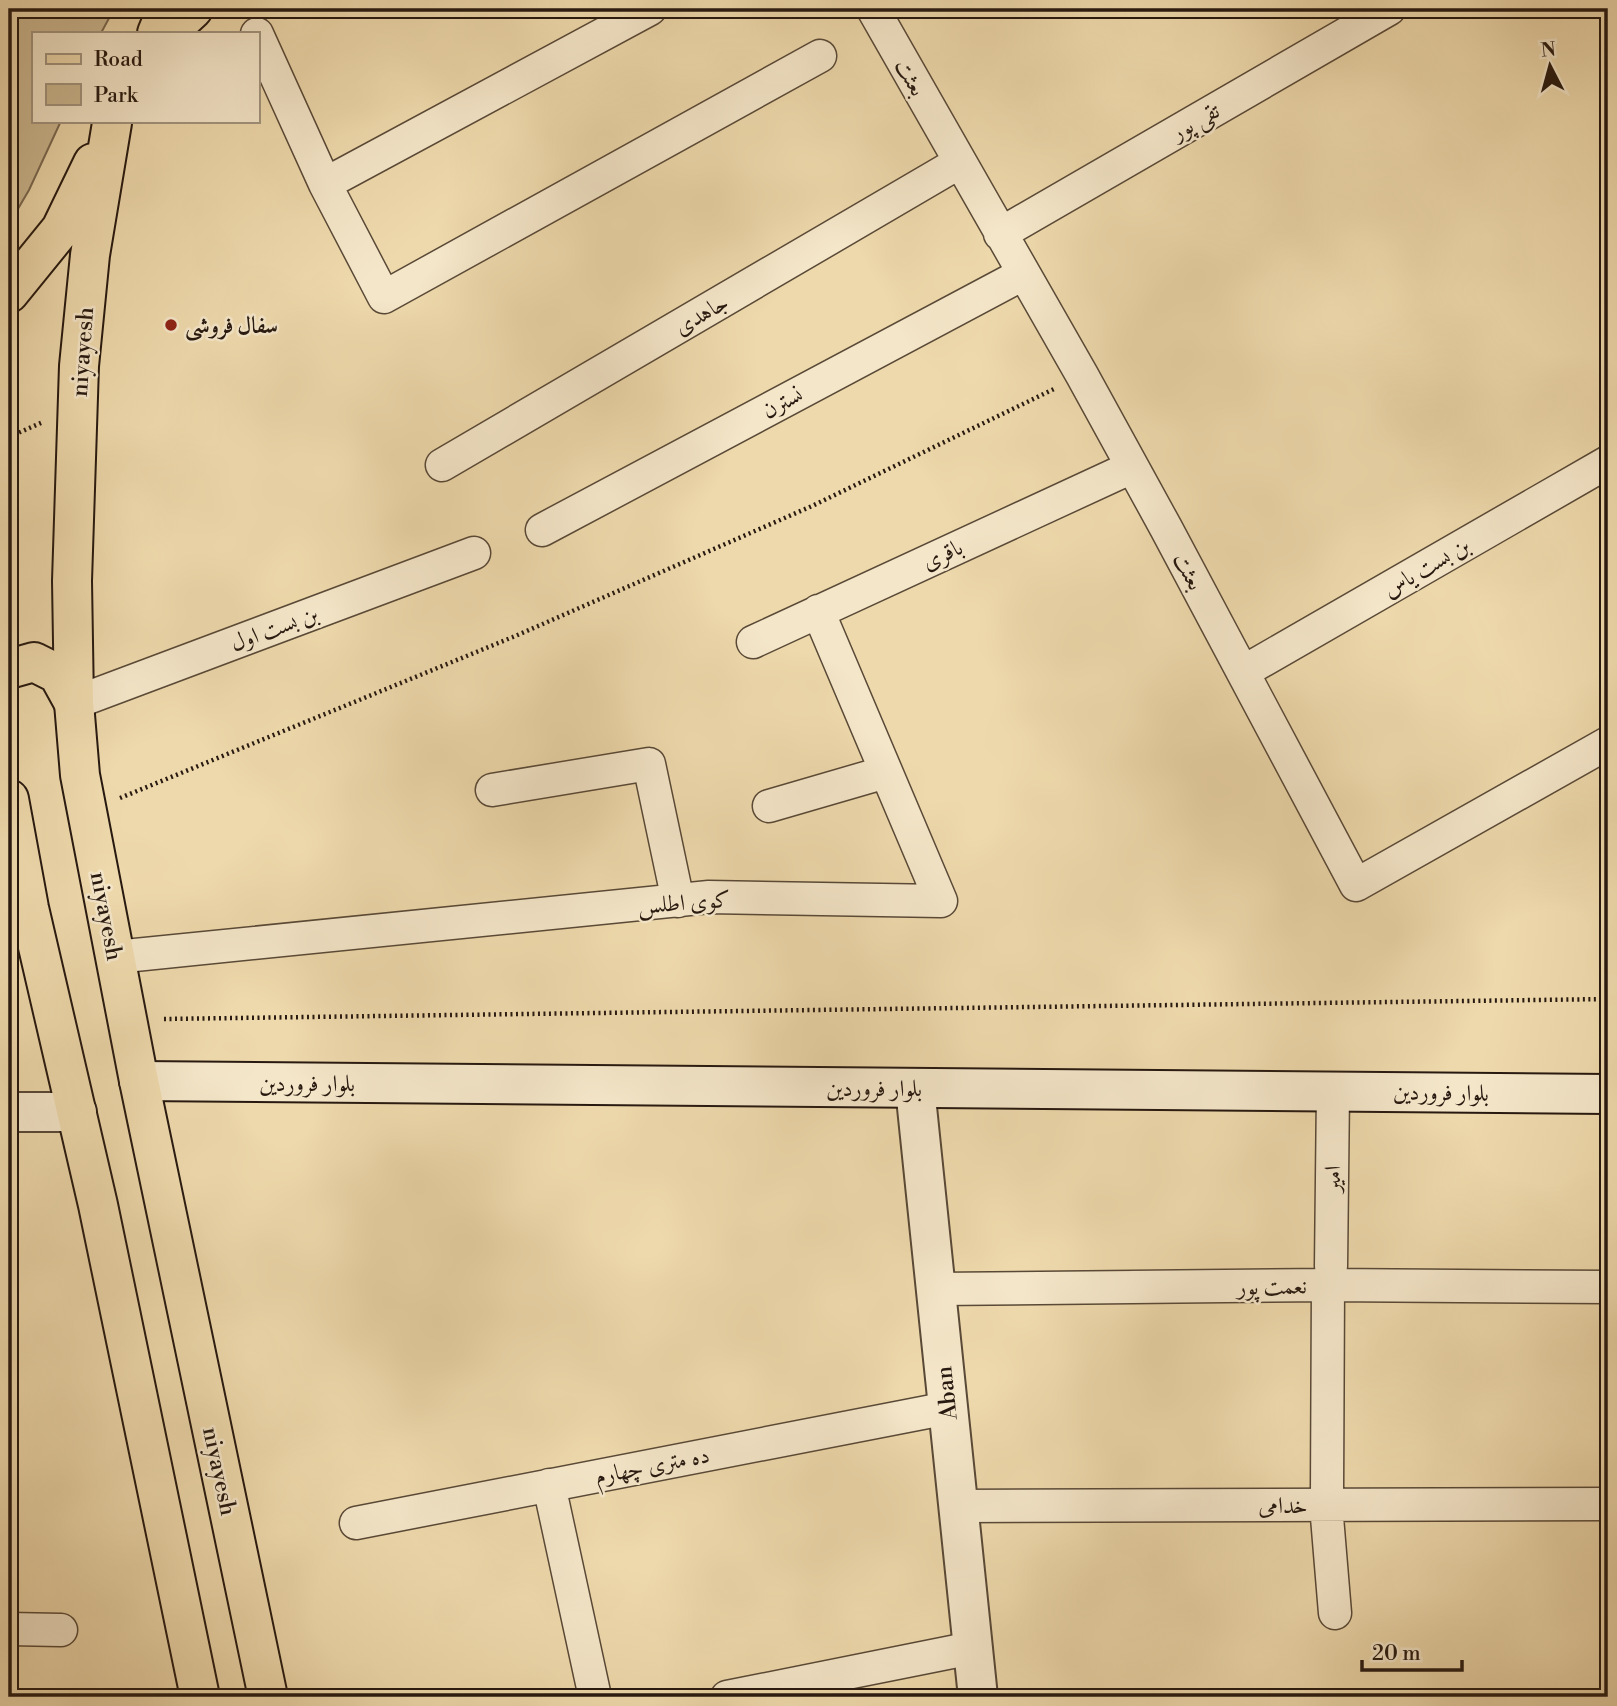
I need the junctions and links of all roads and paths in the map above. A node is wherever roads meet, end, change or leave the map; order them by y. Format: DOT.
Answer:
graph roads {
  1 [pos="167,9"];
  2 [pos="193,9"];
  3 [pos="246,9"];
  4 [pos="650,9"];
  5 [pos="1389,9"];
  6 [pos="885,13"];
  7 [pos="157,32"];
  8 [pos="168,32"];
  9 [pos="257,32"];
  10 [pos="259,37"];
  11 [pos="820,56"];
  12 [pos="112,122"];
  13 [pos="960,162"];
  14 [pos="325,184"];
  15 [pos="1000,234"];
  16 [pos="1023,274"];
  17 [pos="9,293"];
  18 [pos="1082,375"];
  19 [pos="1608,462"];
  20 [pos="442,465"];
  21 [pos="1132,467"];
  22 [pos="542,530"];
  23 [pos="474,553"];
  24 [pos="818,611"];
  25 [pos="752,642"];
  26 [pos="9,669"];
  27 [pos="1243,672"];
  28 [pos="74,702"];
  29 [pos="1608,743"];
  30 [pos="886,772"];
  31 [pos="492,790"];
  32 [pos="9,799"];
  33 [pos="769,806"];
  34 [pos="87,811"];
  35 [pos="678,901"];
  36 [pos="115,957"];
  37 [pos="1608,999"];
  38 [pos="127,1020"];
  39 [pos="139,1082"];
  40 [pos="915,1088"];
  41 [pos="1333,1091"];
  42 [pos="1608,1094"];
  43 [pos="9,1112"];
  44 [pos="77,1112"];
  45 [pos="1329,1276"];
  46 [pos="1608,1287"];
  47 [pos="936,1289"];
  48 [pos="948,1408"];
  49 [pos="550,1485"];
  50 [pos="1326,1498"];
  51 [pos="1608,1504"];
  52 [pos="958,1506"];
  53 [pos="356,1523"];
  54 [pos="1335,1613"];
  55 [pos="9,1629"];
  56 [pos="61,1630"];
  57 [pos="972,1648"];
  58 [pos="200,1697"];
  59 [pos="268,1697"];
  60 [pos="595,1697"];
  61 [pos="727,1697"];
  62 [pos="978,1697"];
  1 -- 7 [label="main road"];
  2 -- 8 [label="main road"];
  3 -- 9 [label="street"];
  4 -- 14 [label="street"];
  5 -- 15 [label="street, تقی پور"];
  6 -- 13 [label="street, بعثت"];
  10 -- 14 [label="street"];
  11 -- 14 [label="street"];
  12 -- 17 [label="main road"];
  12 -- 28 [label="main road, niyayesh"];
  13 -- 15 [label="street, بعثت"];
  13 -- 20 [label="street, جاهدی"];
  15 -- 16 [label="street, بعثت"];
  16 -- 18 [label="street, بعثت"];
  16 -- 22 [label="street, نسترن"];
  18 -- 21 [label="street, بعثت"];
  18 -- 34 [label="path"];
  19 -- 27 [label="street, بن بست یاس"];
  21 -- 24 [label="street, باقری"];
  21 -- 27 [label="street, بعثت"];
  23 -- 28 [label="street, بن بست اول"];
  24 -- 25 [label="street, باقری"];
  24 -- 30 [label="street, کوی اطلس"];
  26 -- 28 [label="main road"];
  27 -- 29 [label="street, بعثت"];
  28 -- 34 [label="main road, niyayesh"];
  30 -- 33 [label="street"];
  30 -- 35 [label="street, کوی اطلس"];
  31 -- 35 [label="street"];
  32 -- 44 [label="main road"];
  34 -- 36 [label="main road, niyayesh"];
  35 -- 36 [label="street, کوی اطلس"];
  36 -- 38 [label="main road, niyayesh"];
  37 -- 38 [label="path"];
  38 -- 39 [label="main road, niyayesh"];
  39 -- 40 [label="main road, بلوار فروردین"];
  39 -- 59 [label="main road, niyayesh"];
  40 -- 41 [label="main road, بلوار فروردین"];
  40 -- 47 [label="main road, Aban"];
  41 -- 42 [label="main road, بلوار فروردین"];
  41 -- 45 [label="street, امیر"];
  43 -- 44 [label="main road"];
  44 -- 58 [label="main road"];
  45 -- 46 [label="street, نعمت پور"];
  45 -- 47 [label="street, نعمت پور"];
  45 -- 50 [label="street, امیر"];
  47 -- 48 [label="main road, Aban"];
  48 -- 49 [label="street, ده متری چهارم"];
  48 -- 52 [label="main road, Aban"];
  49 -- 53 [label="street, ده متری چهارم"];
  49 -- 60 [label="street"];
  50 -- 51 [label="street, خدامی"];
  50 -- 52 [label="street, خدامی"];
  50 -- 54 [label="street, امیر"];
  52 -- 57 [label="main road, Aban"];
  55 -- 56 [label="street"];
  57 -- 61 [label="street"];
  57 -- 62 [label="main road, Aban"];
}
